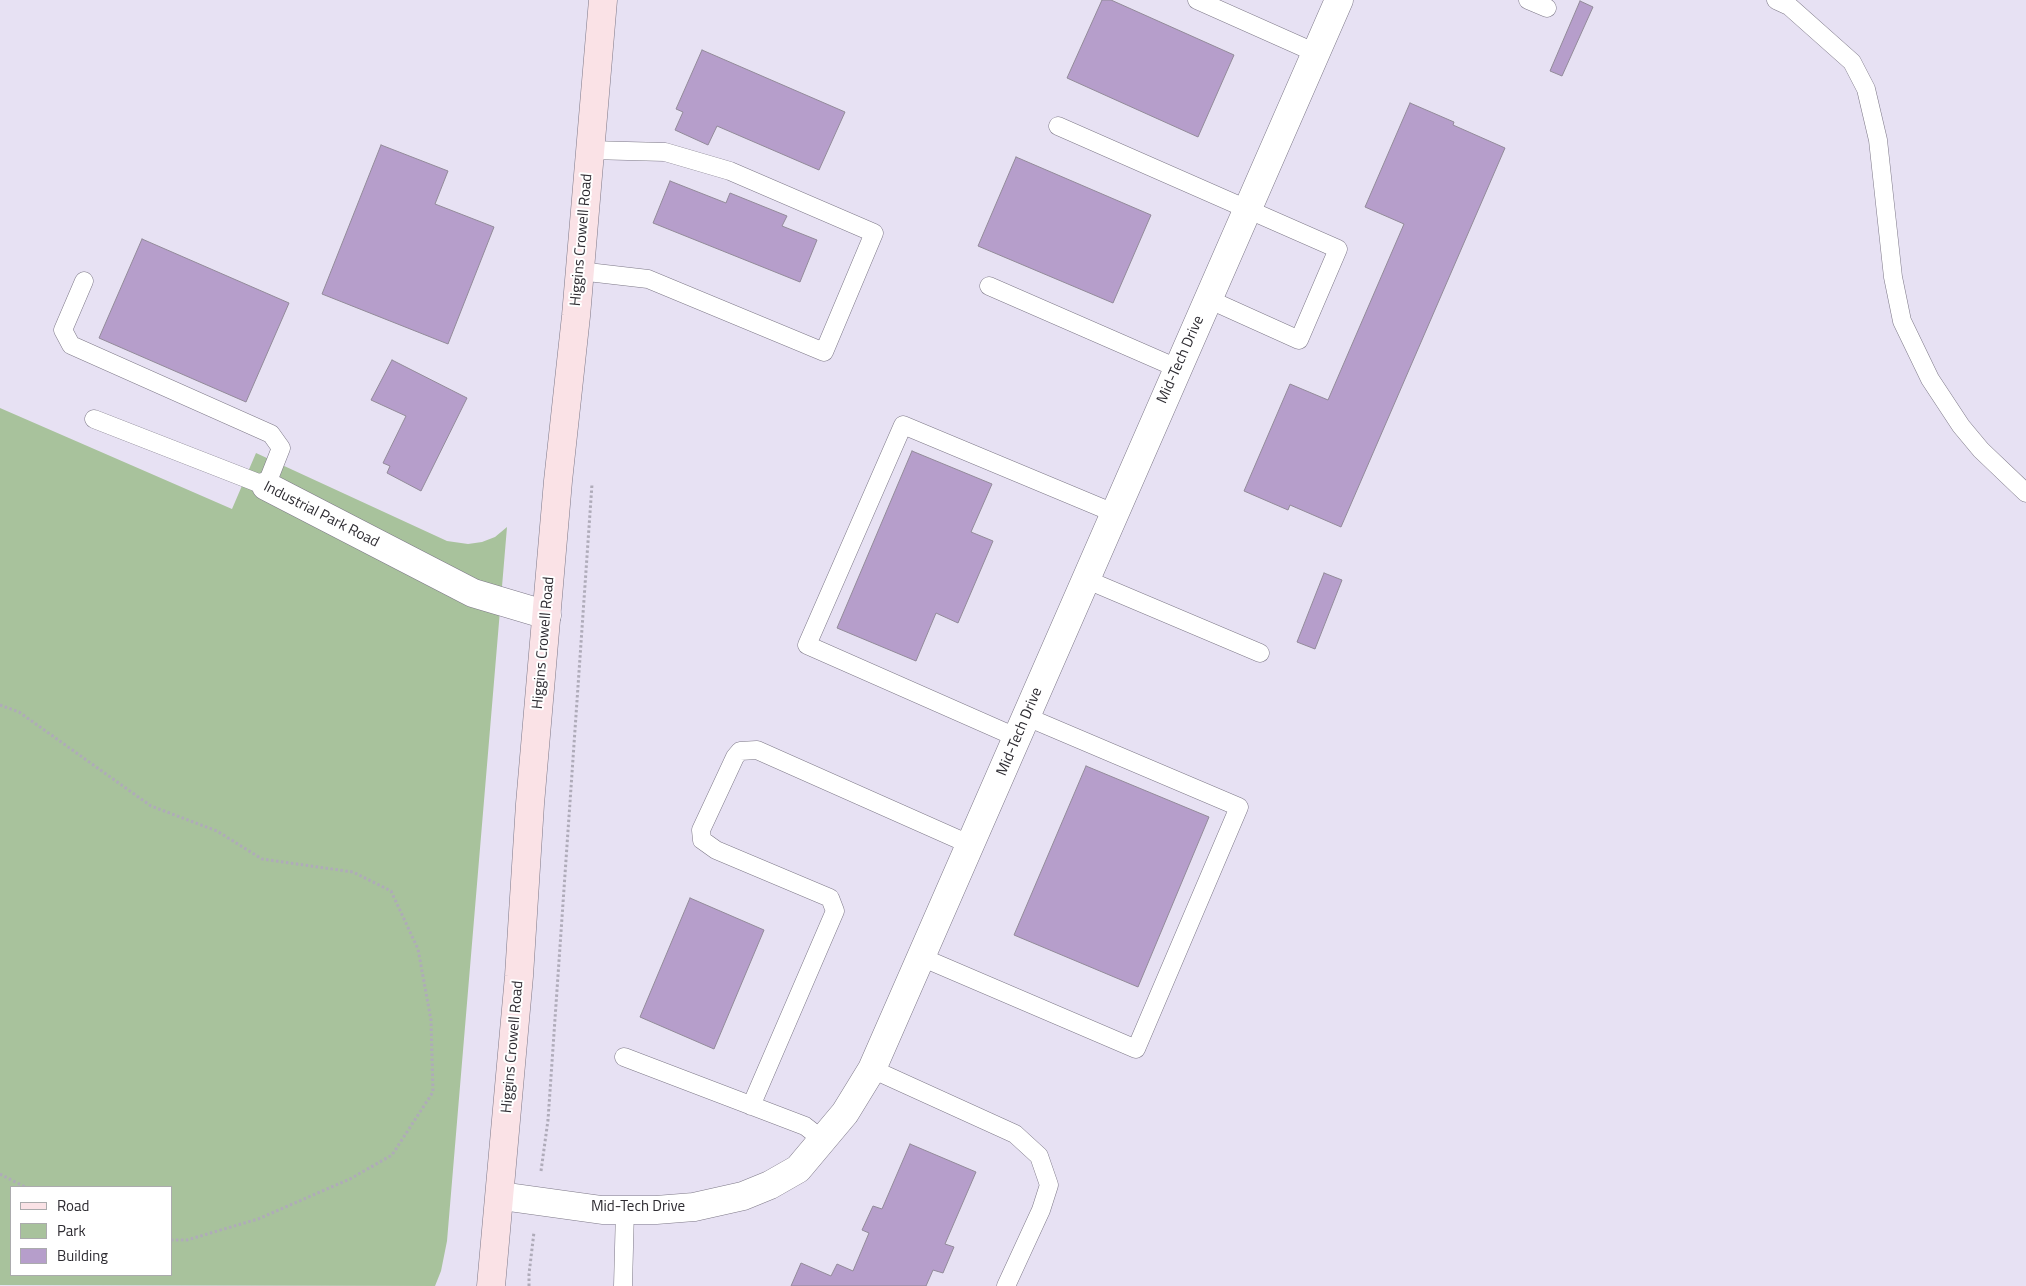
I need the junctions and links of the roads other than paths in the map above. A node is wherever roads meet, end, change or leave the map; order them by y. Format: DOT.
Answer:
graph roads {
  1 [pos="603,0"];
  2 [pos="1197,0"];
  3 [pos="1339,0"];
  4 [pos="1528,0"];
  5 [pos="1776,0"];
  6 [pos="1547,8"];
  7 [pos="1316,53"];
  8 [pos="1058,126"];
  9 [pos="590,150"];
  10 [pos="1247,208"];
  11 [pos="580,271"];
  12 [pos="84,281"];
  13 [pos="989,286"];
  14 [pos="1208,298"];
  15 [pos="1177,368"];
  16 [pos="94,419"];
  17 [pos="266,486"];
  18 [pos="2026,493"];
  19 [pos="1114,513"];
  20 [pos="1085,580"];
  21 [pos="547,615"];
  22 [pos="1260,653"];
  23 [pos="1022,727"];
  24 [pos="971,845"];
  25 [pos="921,957"];
  26 [pos="624,1057"];
  27 [pos="872,1068"];
  28 [pos="751,1106"];
  29 [pos="823,1140"];
  30 [pos="501,1196"];
  31 [pos="625,1210"];
  32 [pos="491,1286"];
  33 [pos="623,1286"];
  34 [pos="1006,1286"];
  1 -- 9 [label="main road, Higgins Crowell Road"];
  2 -- 7 [label="lane"];
  3 -- 7 [label="street, Mid-Tech Drive"];
  4 -- 6 [label="lane"];
  5 -- 18 [label="lane"];
  7 -- 10 [label="street, Mid-Tech Drive"];
  8 -- 10 [label="lane"];
  9 -- 11 [label="main road, Higgins Crowell Road"];
  9 -- 11 [label="lane"];
  10 -- 14 [label="street, Mid-Tech Drive"];
  10 -- 14 [label="lane"];
  11 -- 21 [label="main road, Higgins Crowell Road"];
  12 -- 17 [label="lane"];
  13 -- 15 [label="lane"];
  14 -- 15 [label="street, Mid-Tech Drive"];
  15 -- 19 [label="street, Mid-Tech Drive"];
  16 -- 17 [label="lane, Industrial Park Road"];
  17 -- 21 [label="street, Industrial Park Road"];
  19 -- 20 [label="street, Mid-Tech Drive"];
  19 -- 23 [label="lane"];
  20 -- 22 [label="lane"];
  20 -- 23 [label="street, Mid-Tech Drive"];
  21 -- 30 [label="main road, Higgins Crowell Road"];
  23 -- 24 [label="street, Mid-Tech Drive"];
  23 -- 25 [label="lane"];
  24 -- 25 [label="street, Mid-Tech Drive"];
  24 -- 28 [label="lane"];
  25 -- 27 [label="street, Mid-Tech Drive"];
  26 -- 28 [label="lane"];
  27 -- 29 [label="street, Mid-Tech Drive"];
  27 -- 34 [label="lane"];
  28 -- 29 [label="lane"];
  29 -- 31 [label="street, Mid-Tech Drive"];
  30 -- 31 [label="street, Mid-Tech Drive"];
  30 -- 32 [label="main road, Higgins Crowell Road"];
  31 -- 33 [label="lane"];
}
